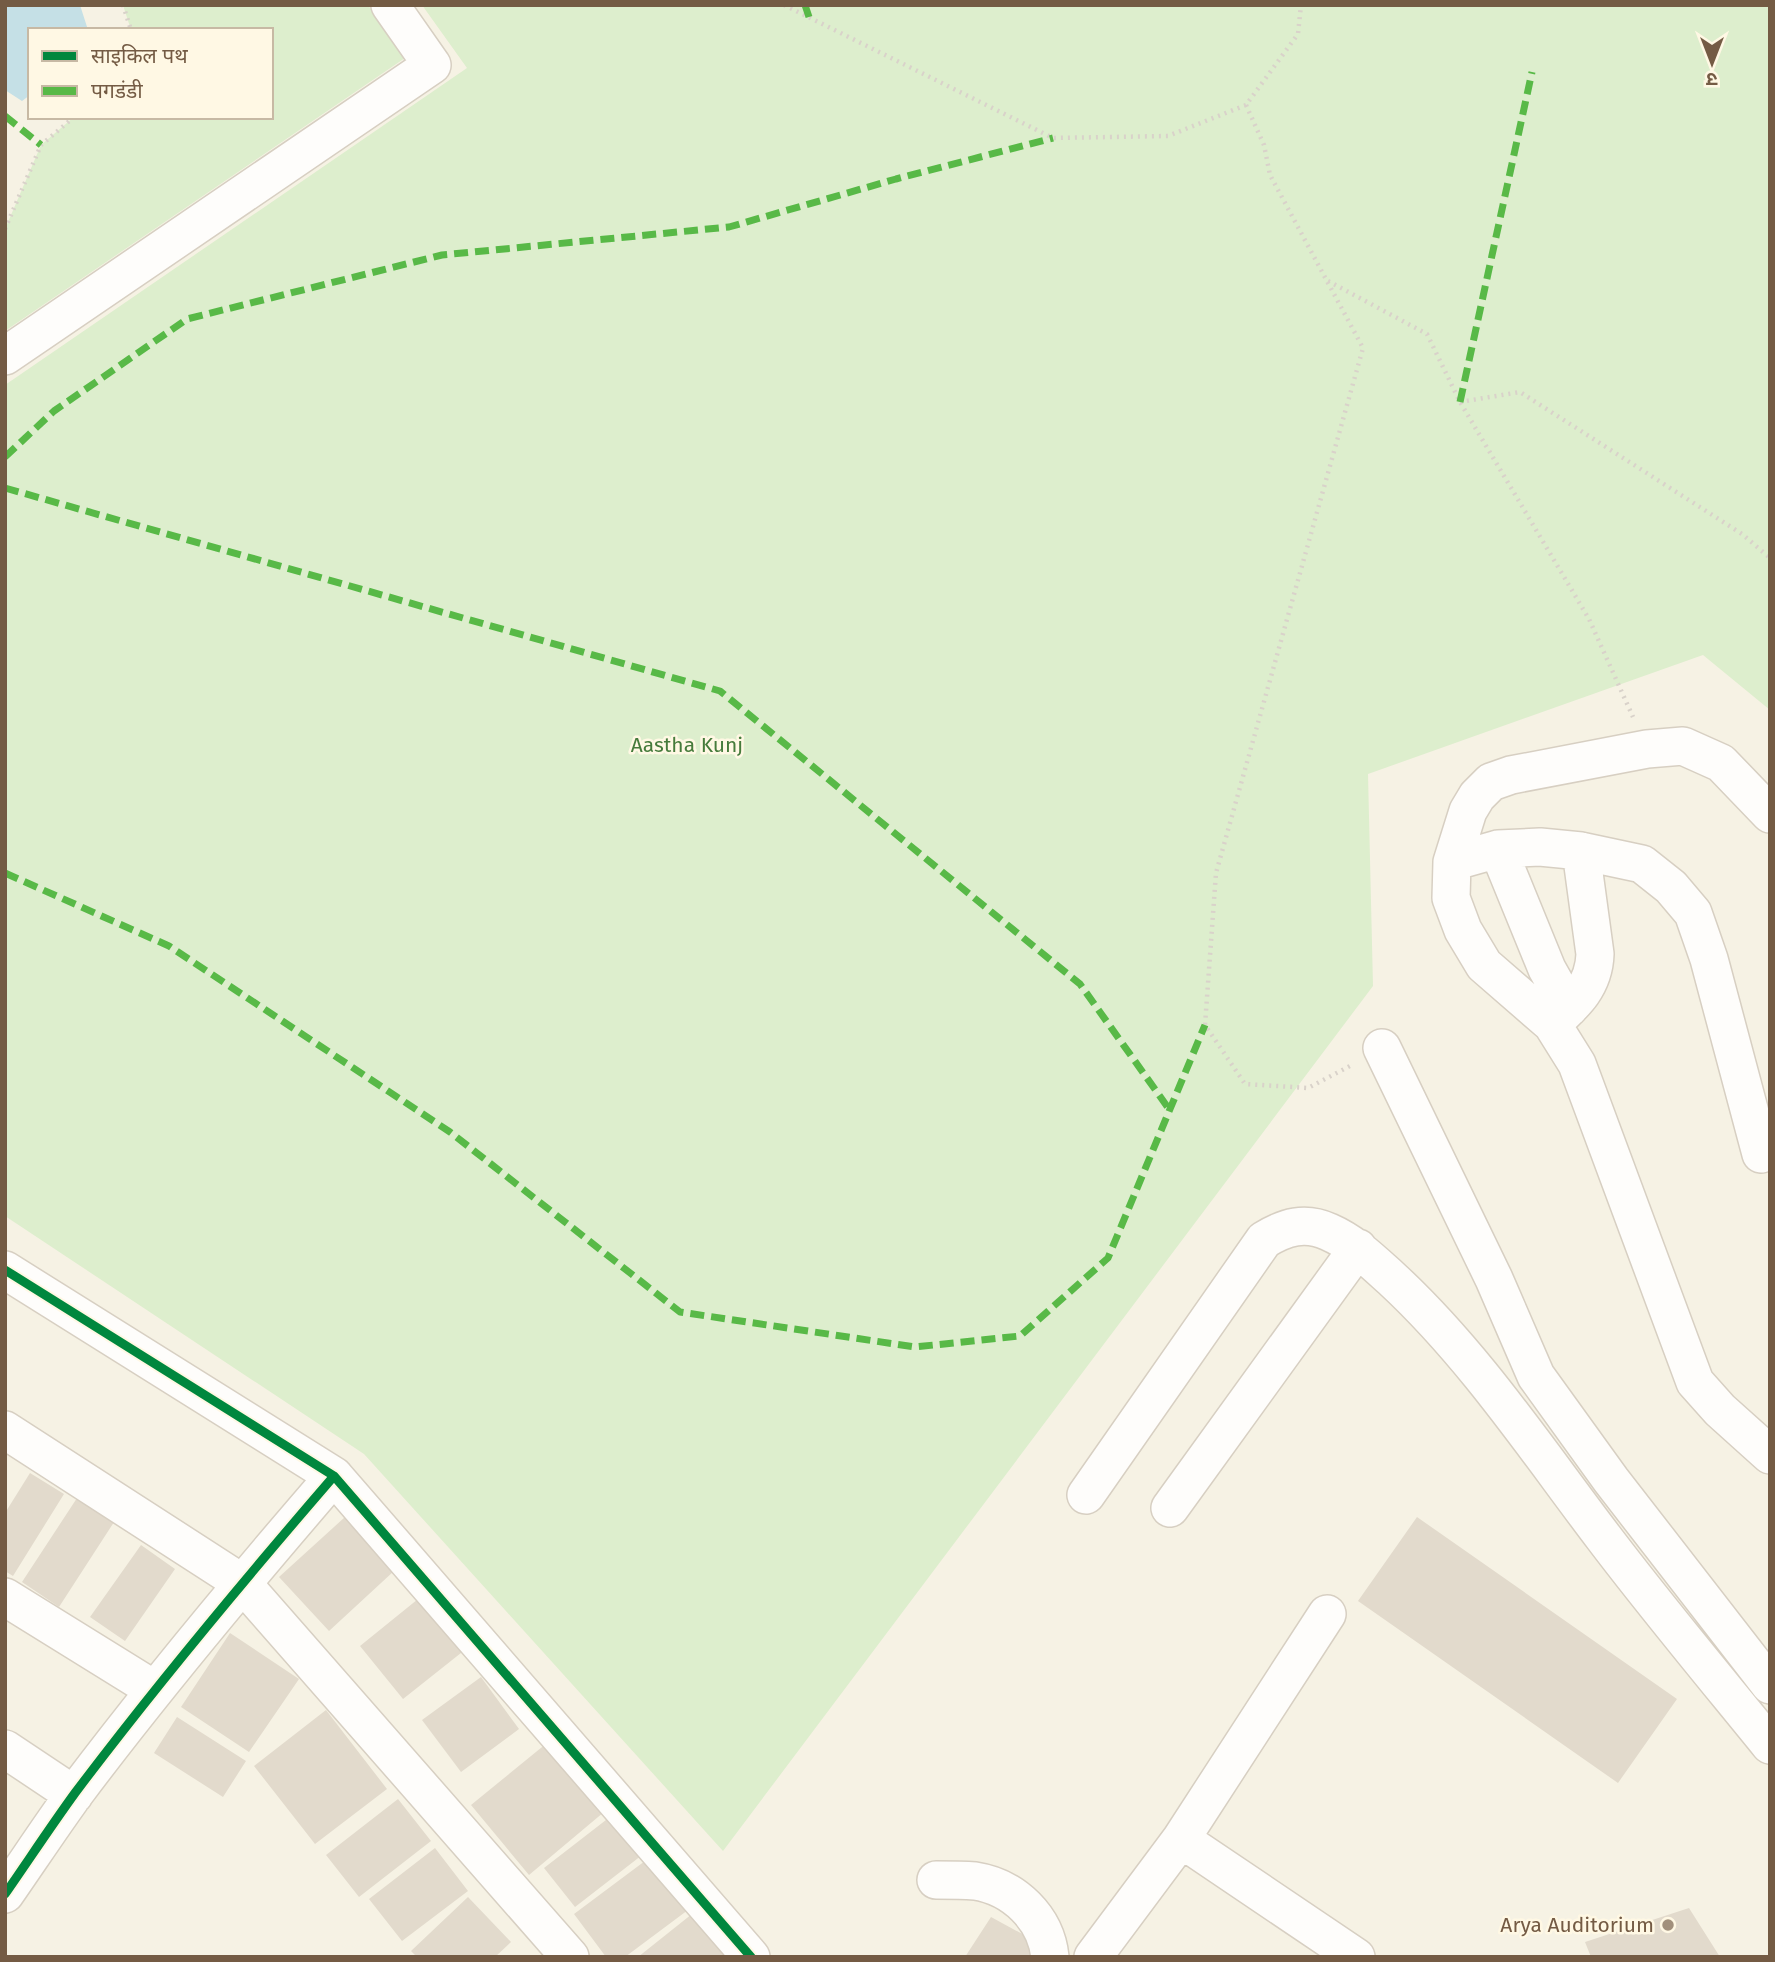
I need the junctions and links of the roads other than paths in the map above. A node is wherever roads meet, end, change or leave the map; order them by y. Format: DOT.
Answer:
graph roads {
  1 [pos="390,5"];
  2 [pos="5,356"];
  3 [pos="1770,814"];
  4 [pos="1498,849"];
  5 [pos="1581,851"];
  6 [pos="1452,862"];
  7 [pos="1561,1016"];
  8 [pos="1382,1048"];
  9 [pos="1761,1154"];
  10 [pos="1359,1248"];
  11 [pos="5,1270"];
  12 [pos="5,1430"];
  13 [pos="1770,1455"];
  14 [pos="334,1476"];
  15 [pos="1086,1495"];
  16 [pos="1170,1508"];
  17 [pos="242,1583"];
  18 [pos="5,1597"];
  19 [pos="1327,1614"];
  20 [pos="1770,1685"];
  21 [pos="155,1690"];
  22 [pos="1770,1745"];
  23 [pos="5,1749"];
  24 [pos="74,1795"];
  25 [pos="1181,1839"];
  26 [pos="936,1880"];
  27 [pos="5,1894"];
  28 [pos="570,1957"];
  29 [pos="751,1957"];
  30 [pos="1050,1957"];
  31 [pos="1093,1957"];
  32 [pos="1356,1957"];
  1 -- 2 [label="street"];
  3 -- 6 [label="street"];
  4 -- 5 [label="street"];
  4 -- 6 [label="street"];
  4 -- 7 [label="street"];
  5 -- 7 [label="street"];
  5 -- 9 [label="street"];
  6 -- 7 [label="street"];
  7 -- 13 [label="street"];
  8 -- 20 [label="street"];
  10 -- 15 [label="street"];
  10 -- 16 [label="street"];
  10 -- 22 [label="street"];
  11 -- 14 [label="street"];
  12 -- 17 [label="street"];
  14 -- 17 [label="street"];
  14 -- 29 [label="street"];
  17 -- 21 [label="street"];
  17 -- 28 [label="street"];
  18 -- 21 [label="street"];
  19 -- 25 [label="street"];
  21 -- 24 [label="street"];
  23 -- 24 [label="street"];
  24 -- 27 [label="street"];
  25 -- 31 [label="street"];
  25 -- 32 [label="street"];
  26 -- 30 [label="street"];
}
